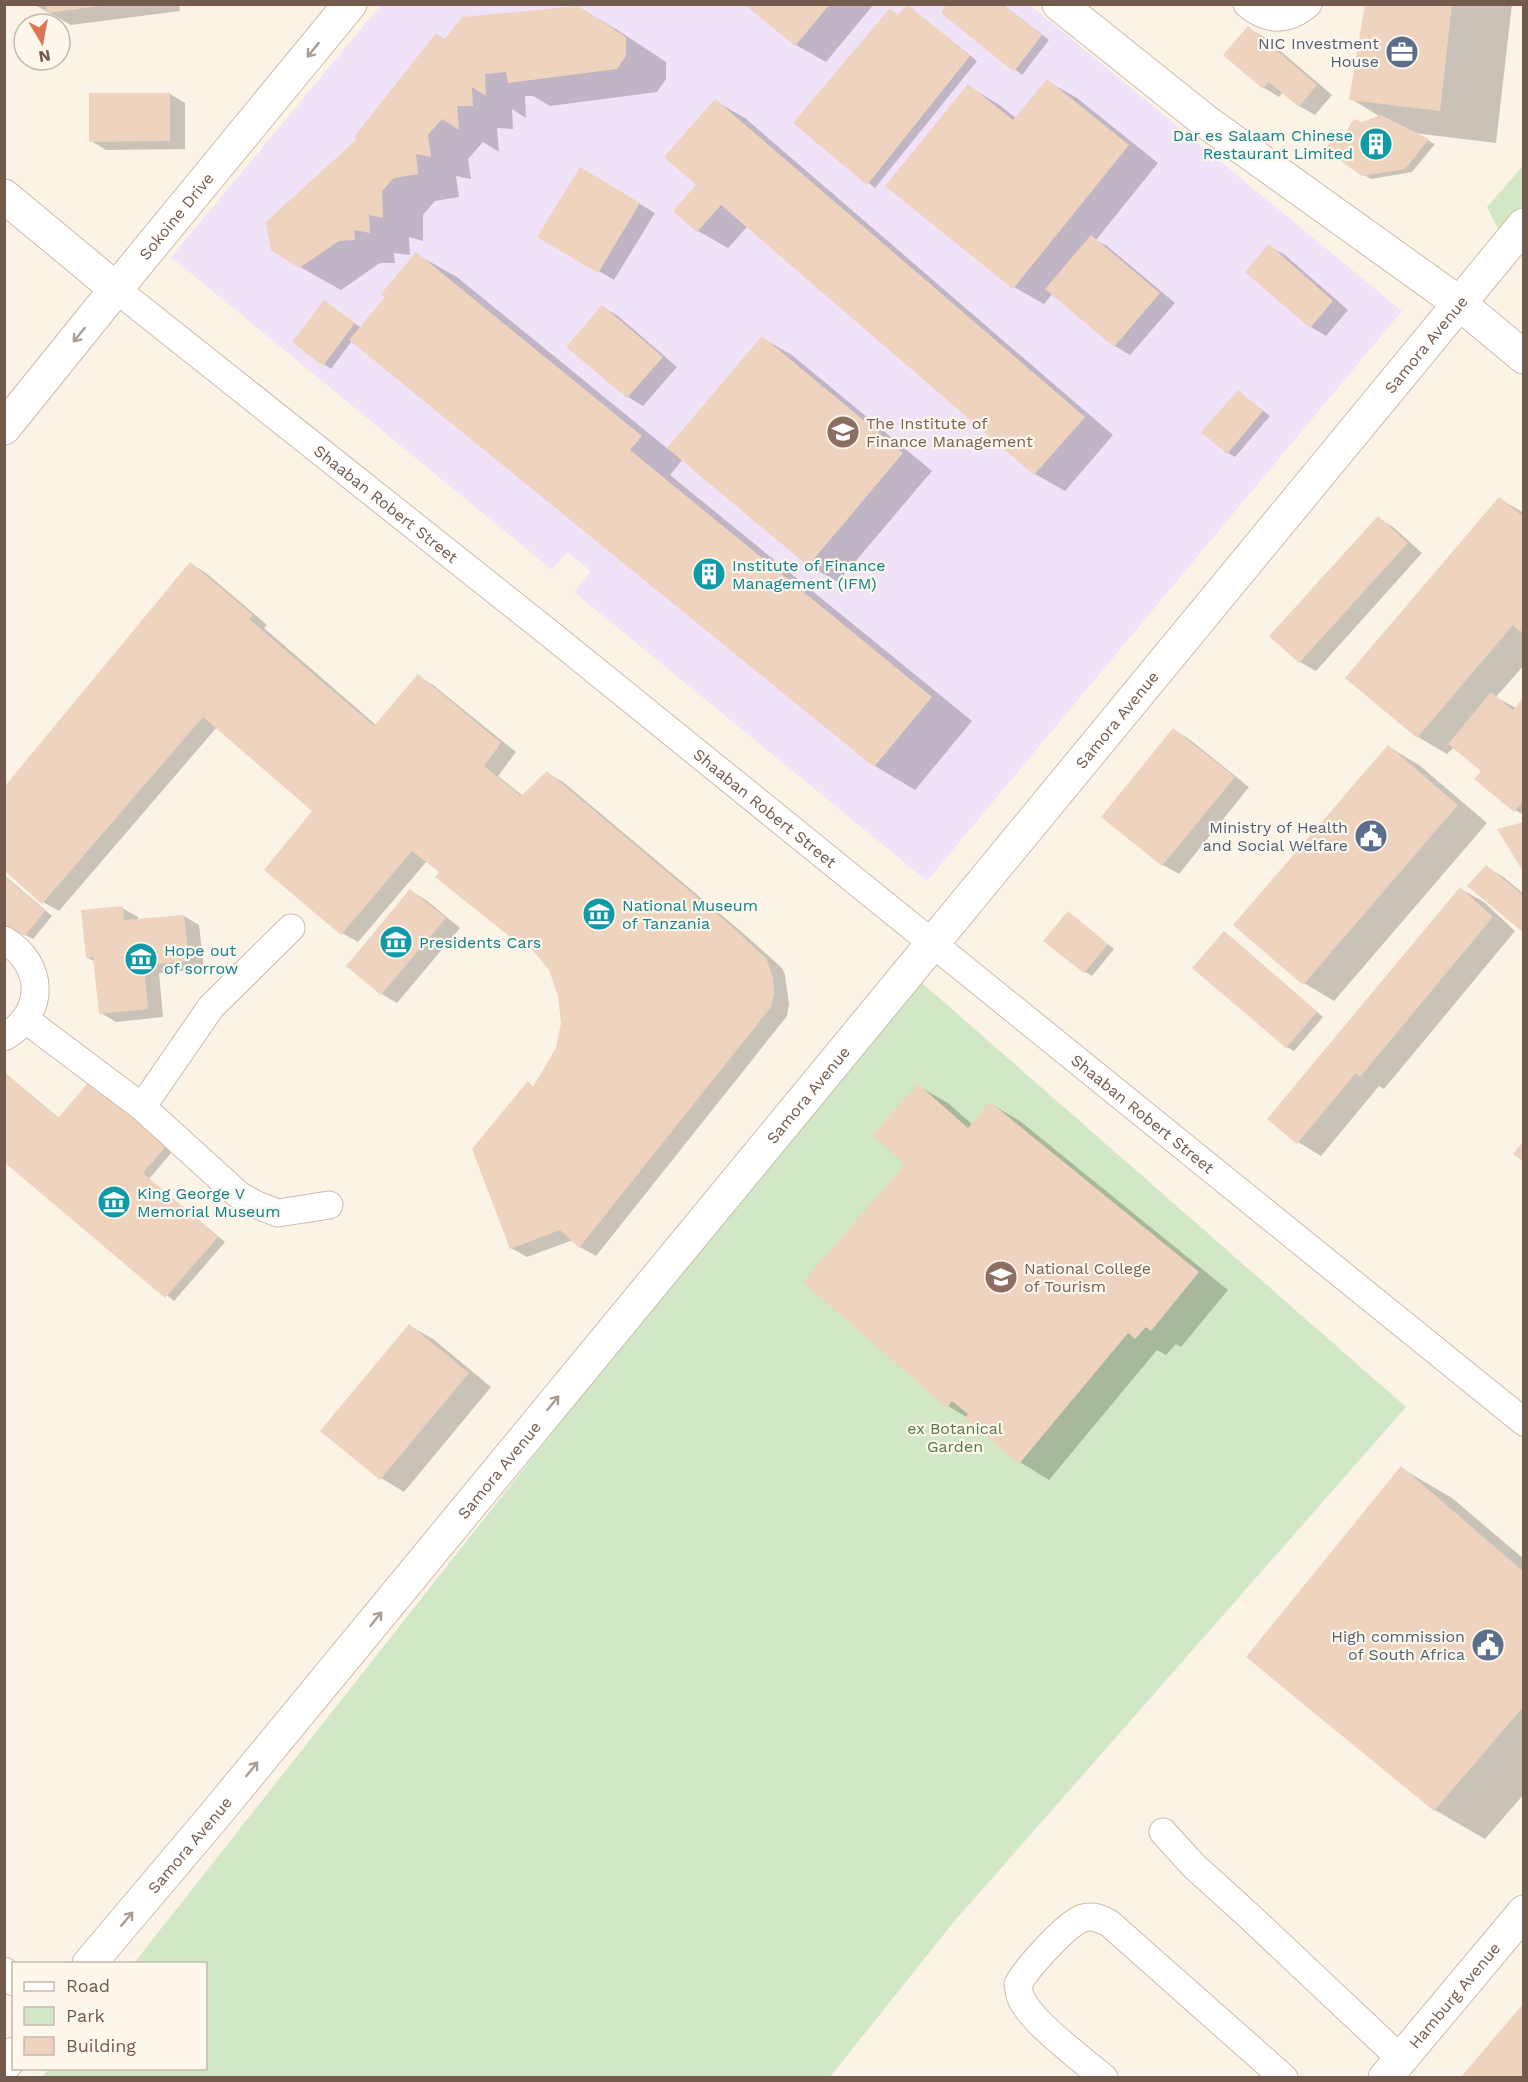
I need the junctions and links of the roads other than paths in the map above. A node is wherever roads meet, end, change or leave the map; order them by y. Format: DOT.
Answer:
graph roads {
  1 [pos="350,4"];
  2 [pos="1059,4"];
  3 [pos="1247,4"];
  4 [pos="1308,4"];
  5 [pos="4,195"];
  6 [pos="1524,225"];
  7 [pos="116,289"];
  8 [pos="1459,303"];
  9 [pos="1524,357"];
  10 [pos="4,428"];
  11 [pos="291,928"];
  12 [pos="4,940"];
  13 [pos="932,943"];
  14 [pos="26,1020"];
  15 [pos="4,1037"];
  16 [pos="142,1107"];
  17 [pos="329,1205"];
  18 [pos="1524,1422"];
  19 [pos="1163,1832"];
  20 [pos="1524,1912"];
  21 [pos="91,1962"];
  22 [pos="1393,2068"];
  23 [pos="1104,2078"];
  24 [pos="1284,2078"];
  1 -- 7 [label="street, Sokoine Drive, one-way"];
  2 -- 8 [label="street"];
  3 -- 4 [label="lane"];
  5 -- 7 [label="street, Shaaban Robert Street"];
  6 -- 8 [label="street, Samora Avenue"];
  7 -- 10 [label="street, Sokoine Drive, one-way"];
  7 -- 13 [label="lane, Shaaban Robert Street"];
  8 -- 9 [label="street"];
  8 -- 13 [label="street, Samora Avenue"];
  11 -- 16 [label="lane"];
  12 -- 14 [label="lane"];
  13 -- 18 [label="lane, Shaaban Robert Street"];
  21 -- 13 [label="street, Samora Avenue, one-way"];
  14 -- 15 [label="lane"];
  14 -- 16 [label="lane"];
  16 -- 17 [label="lane"];
  19 -- 22 [label="lane"];
  20 -- 22 [label="street, Hamburg Avenue"];
  23 -- 24 [label="lane"];
}
